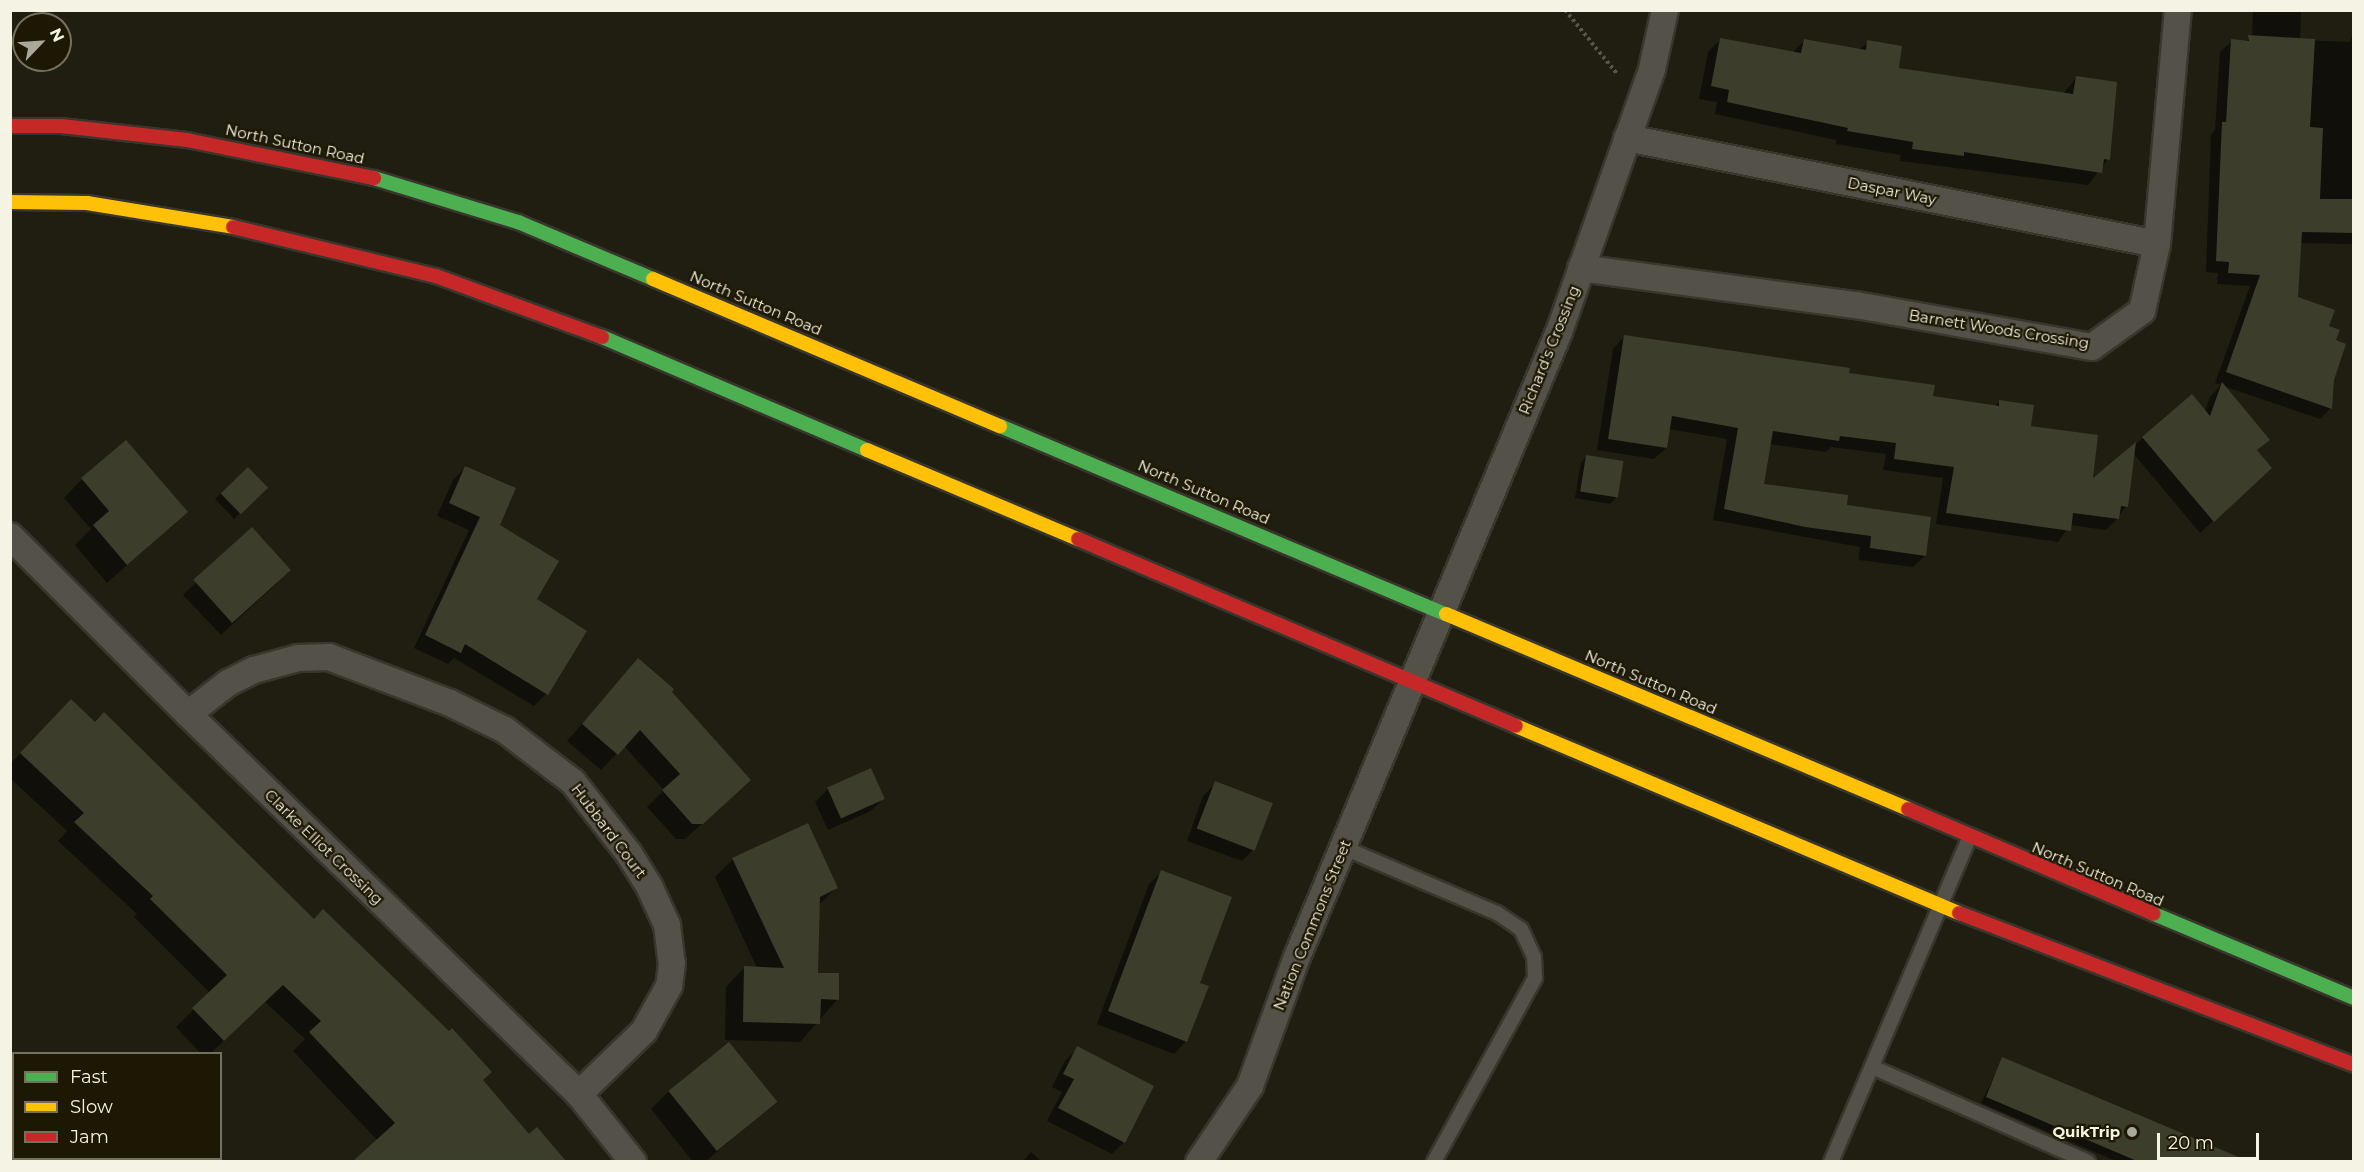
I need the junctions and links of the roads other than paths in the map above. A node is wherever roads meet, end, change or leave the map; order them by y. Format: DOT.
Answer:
graph roads {
  1 [pos="1665,10"];
  2 [pos="2178,10"];
  3 [pos="10,126"];
  4 [pos="1627,138"];
  5 [pos="10,202"];
  6 [pos="2157,243"];
  7 [pos="1581,268"];
  8 [pos="10,536"];
  9 [pos="1442,610"];
  10 [pos="1412,681"];
  11 [pos="188,714"];
  12 [pos="1970,837"];
  13 [pos="1342,847"];
  14 [pos="1940,906"];
  15 [pos="2354,998"];
  16 [pos="2354,1065"];
  17 [pos="1872,1066"];
  18 [pos="579,1094"];
  19 [pos="633,1161"];
  20 [pos="1199,1161"];
  21 [pos="1434,1161"];
  22 [pos="1831,1161"];
  23 [pos="2088,1161"];
  1 -- 4 [label="street, Richard's Crossing"];
  2 -- 6 [label="street, Barnett Woods Crossing"];
  3 -- 9 [label="main road, North Sutton Road"];
  4 -- 6 [label="street, Daspar Way"];
  4 -- 7 [label="street, Richard's Crossing"];
  5 -- 10 [label="main road"];
  6 -- 7 [label="street, Barnett Woods Crossing"];
  7 -- 9 [label="street, Richard's Crossing"];
  8 -- 11 [label="street, Clarke Elliot Crossing"];
  9 -- 10 [label="street, Richard's Crossing"];
  9 -- 12 [label="main road, North Sutton Road"];
  10 -- 13 [label="street, Nation Commons Street"];
  10 -- 14 [label="main road"];
  11 -- 18 [label="street, Clarke Elliot Crossing"];
  11 -- 18 [label="street, Hubbard Court"];
  12 -- 14 [label="lane"];
  12 -- 15 [label="main road, North Sutton Road"];
  13 -- 20 [label="street, Nation Commons Street"];
  13 -- 21 [label="lane"];
  14 -- 16 [label="main road"];
  14 -- 17 [label="lane"];
  17 -- 22 [label="lane"];
  17 -- 23 [label="lane"];
  18 -- 19 [label="street, Clarke Elliot Crossing"];
}
